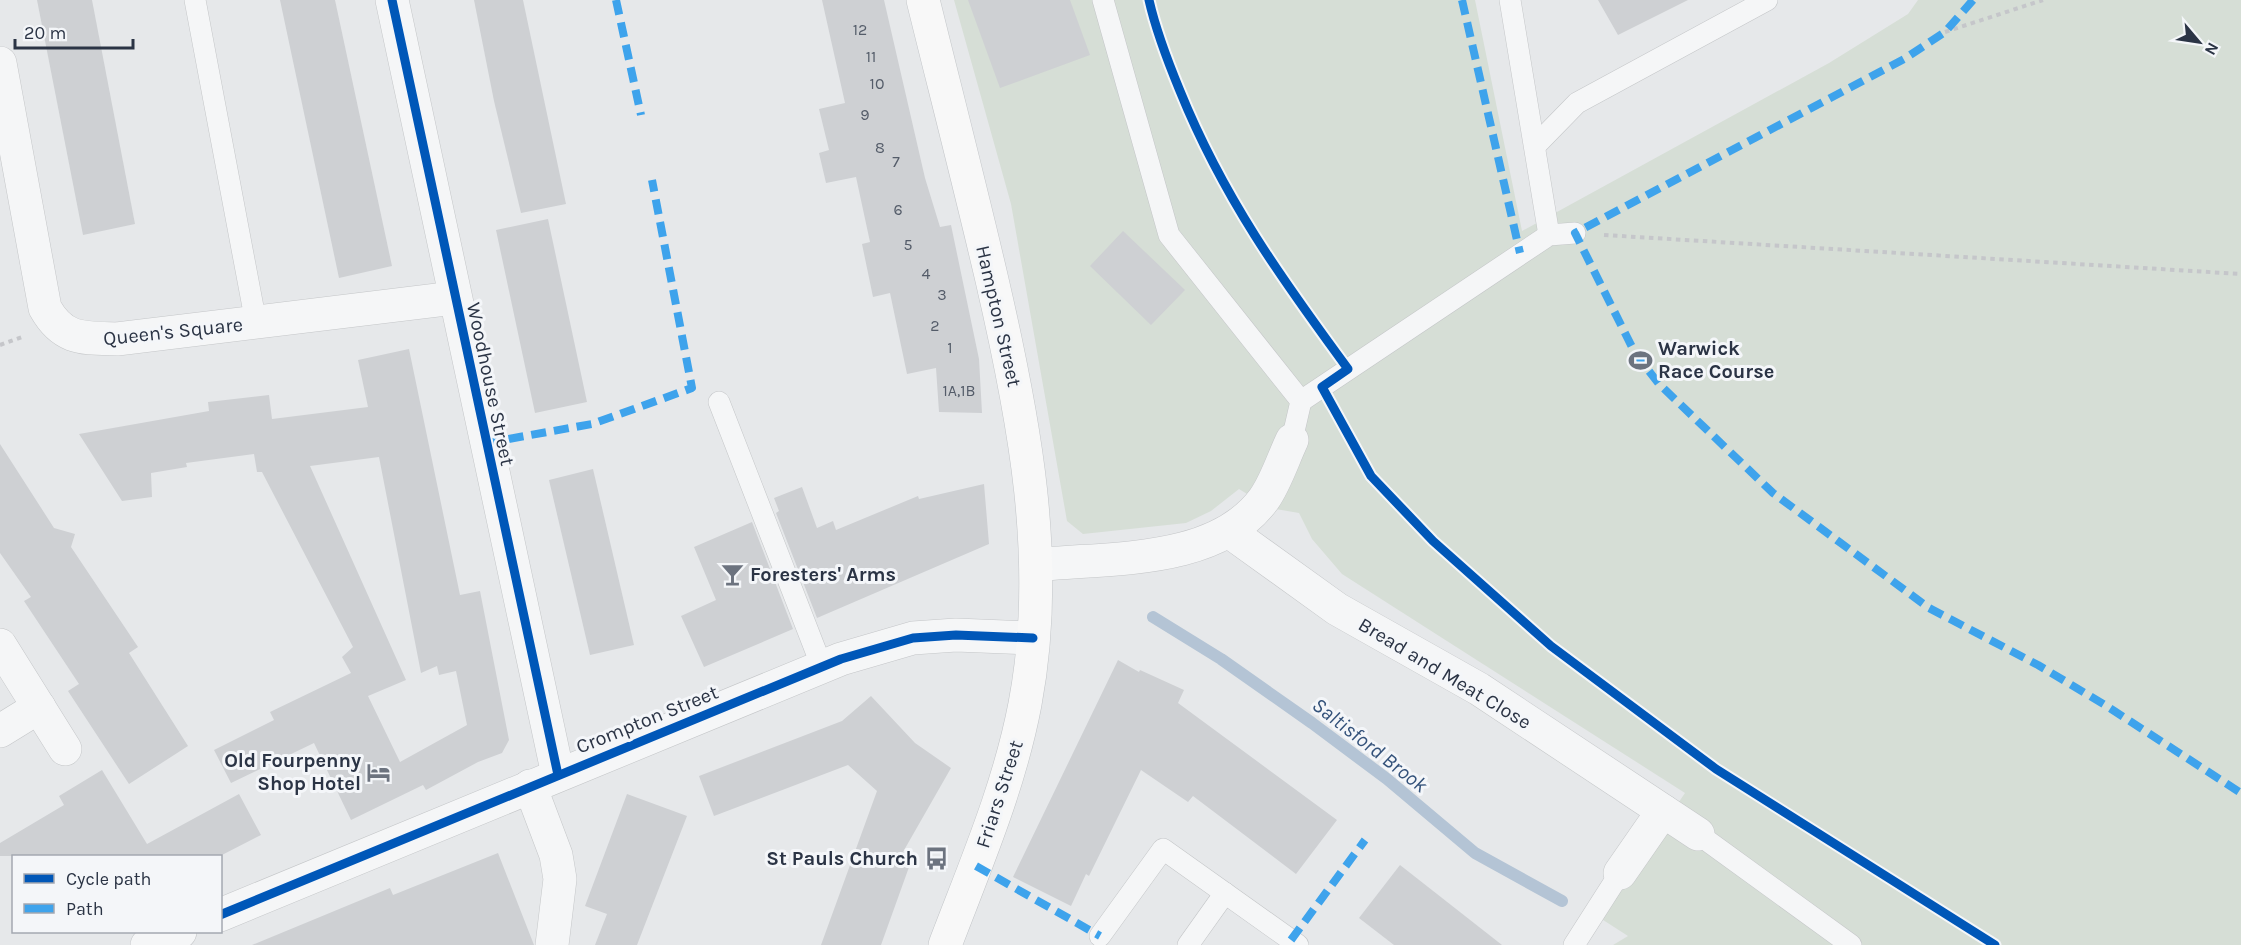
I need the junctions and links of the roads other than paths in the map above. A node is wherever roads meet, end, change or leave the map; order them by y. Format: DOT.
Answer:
graph roads {
  1 [pos="195,0"];
  2 [pos="392,0"];
  3 [pos="923,0"];
  4 [pos="1103,0"];
  5 [pos="1510,0"];
  6 [pos="1767,0"];
  7 [pos="0,63"];
  8 [pos="4,112"];
  9 [pos="1536,145"];
  10 [pos="1575,233"];
  11 [pos="1549,236"];
  12 [pos="454,298"];
  13 [pos="256,323"];
  14 [pos="1301,401"];
  15 [pos="719,402"];
  16 [pos="1292,440"];
  17 [pos="1230,532"];
  18 [pos="1036,565"];
  19 [pos="1033,638"];
  20 [pos="0,645"];
  21 [pos="822,667"];
  22 [pos="39,707"];
  23 [pos="0,731"];
  24 [pos="65,749"];
  25 [pos="544,781"];
  26 [pos="1663,811"];
  27 [pos="1698,834"];
  28 [pos="1620,873"];
  29 [pos="1225,893"];
  30 [pos="222,914"];
  31 [pos="177,933"];
  32 [pos="1100,936"];
  33 [pos="147,945"];
  34 [pos="552,945"];
  35 [pos="945,945"];
  36 [pos="1188,945"];
  37 [pos="1298,945"];
  38 [pos="1574,945"];
  39 [pos="1851,945"];
  1 -- 13 [label="lane"];
  2 -- 12 [label="street, Woodhouse Street"];
  3 -- 18 [label="main road, Hampton Street"];
  4 -- 14 [label="lane"];
  5 -- 9 [label="lane"];
  6 -- 9 [label="lane"];
  7 -- 8 [label="street, Queen's Square"];
  8 -- 13 [label="street, Queen's Square"];
  9 -- 11 [label="lane"];
  10 -- 11 [label="lane"];
  11 -- 14 [label="lane"];
  12 -- 13 [label="street, Queen's Square"];
  12 -- 25 [label="street, Woodhouse Street"];
  14 -- 16 [label="lane"];
  15 -- 21 [label="lane"];
  16 -- 17 [label="street"];
  17 -- 18 [label="street"];
  17 -- 26 [label="street, Bread and Meat Close"];
  18 -- 19 [label="main road, Hampton Street"];
  19 -- 21 [label="street, Crompton Street"];
  19 -- 35 [label="main road, Friars Street"];
  20 -- 22 [label="street"];
  21 -- 25 [label="street, Crompton Street"];
  22 -- 23 [label="street"];
  22 -- 24 [label="street"];
  25 -- 30 [label="street, Crompton Street"];
  25 -- 34 [label="street, Woodhouse Street"];
  26 -- 27 [label="street, Bread and Meat Close"];
  26 -- 28 [label="street"];
  27 -- 39 [label="lane"];
  28 -- 38 [label="lane"];
  29 -- 32 [label="lane"];
  29 -- 36 [label="lane"];
  29 -- 37 [label="lane"];
  31 -- 33 [label="street"];
}
